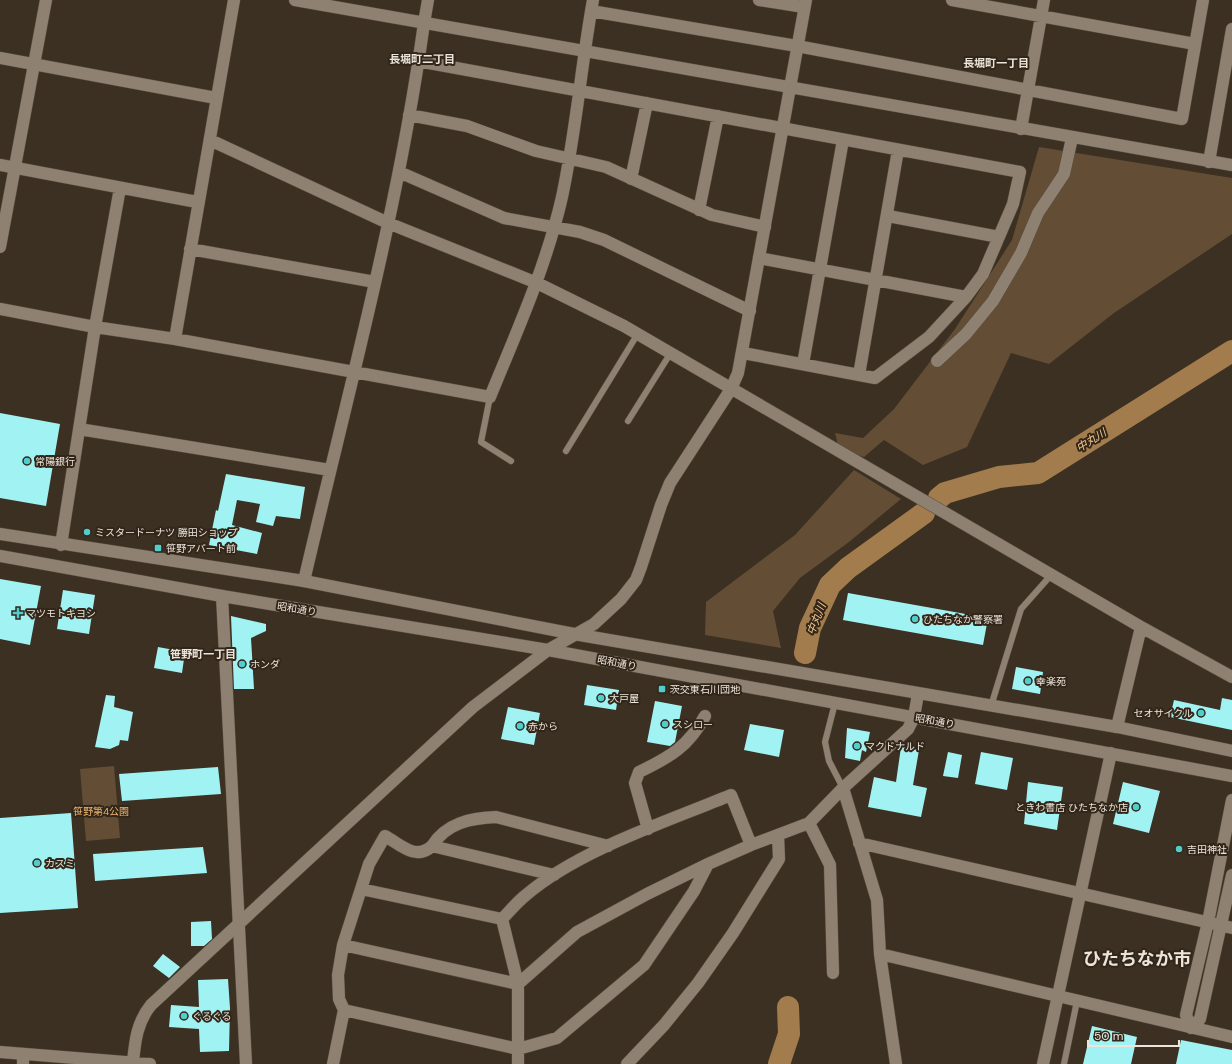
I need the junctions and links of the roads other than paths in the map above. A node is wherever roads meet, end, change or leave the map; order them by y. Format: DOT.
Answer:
graph roads {
  1 [pos="46,0"];
  2 [pos="234,0"];
  3 [pos="295,0"];
  4 [pos="428,0"];
  5 [pos="759,0"];
  6 [pos="952,0"];
  7 [pos="1044,0"];
  8 [pos="1203,0"];
  9 [pos="805,4"];
  10 [pos="592,5"];
  11 [pos="1041,17"];
  12 [pos="424,23"];
  13 [pos="1232,29"];
  14 [pos="1195,44"];
  15 [pos="797,46"];
  16 [pos="583,50"];
  17 [pos="0,58"];
  18 [pos="418,62"];
  19 [pos="34,64"];
  20 [pos="791,87"];
  21 [pos="1029,89"];
  22 [pos="579,90"];
  23 [pos="216,98"];
  24 [pos="647,103"];
  25 [pos="409,115"];
  26 [pos="718,116"];
  27 [pos="783,128"];
  28 [pos="1021,129"];
  29 [pos="1072,138"];
  30 [pos="210,140"];
  31 [pos="843,140"];
  32 [pos="898,150"];
  33 [pos="569,158"];
  34 [pos="1209,162"];
  35 [pos="0,165"];
  36 [pos="1232,165"];
  37 [pos="14,167"];
  38 [pos="399,172"];
  39 [pos="631,179"];
  40 [pos="120,188"];
  41 [pos="197,202"];
  42 [pos="699,210"];
  43 [pos="888,216"];
  44 [pos="388,223"];
  45 [pos="554,227"];
  46 [pos="765,227"];
  47 [pos="999,237"];
  48 [pos="0,247"];
  49 [pos="190,249"];
  50 [pos="760,258"];
  51 [pos="820,270"];
  52 [pos="876,279"];
  53 [pos="375,282"];
  54 [pos="537,283"];
  55 [pos="966,297"];
  56 [pos="0,309"];
  57 [pos="750,311"];
  58 [pos="95,328"];
  59 [pos="637,335"];
  60 [pos="175,339"];
  61 [pos="742,353"];
  62 [pos="670,354"];
  63 [pos="937,361"];
  64 [pos="803,364"];
  65 [pos="354,373"];
  66 [pos="859,375"];
  67 [pos="731,389"];
  68 [pos="490,397"];
  69 [pos="628,421"];
  70 [pos="80,429"];
  71 [pos="566,451"];
  72 [pos="511,461"];
  73 [pos="330,470"];
  74 [pos="0,534"];
  75 [pos="61,545"];
  76 [pos="0,556"];
  77 [pos="1052,574"];
  78 [pos="304,581"];
  79 [pos="222,596"];
  80 [pos="1142,627"];
  81 [pos="574,634"];
  82 [pos="548,650"];
  83 [pos="1232,677"];
  84 [pos="918,694"];
  85 [pos="836,703"];
  86 [pos="991,706"];
  87 [pos="705,716"];
  88 [pos="914,717"];
  89 [pos="1117,727"];
  90 [pos="1232,751"];
  91 [pos="1112,753"];
  92 [pos="1232,776"];
  93 [pos="843,788"];
  94 [pos="1232,800"];
  95 [pos="809,823"];
  96 [pos="648,829"];
  97 [pos="778,835"];
  98 [pos="859,843"];
  99 [pos="751,845"];
  100 [pos="432,846"];
  101 [pos="608,846"];
  102 [pos="708,864"];
  103 [pos="554,875"];
  104 [pos="1232,875"];
  105 [pos="361,890"];
  106 [pos="1081,894"];
  107 [pos="502,920"];
  108 [pos="1208,922"];
  109 [pos="240,924"];
  110 [pos="1226,927"];
  111 [pos="343,945"];
  112 [pos="880,954"];
  113 [pos="833,973"];
  114 [pos="518,984"];
  115 [pos="1058,997"];
  116 [pos="1077,1001"];
  117 [pos="344,1010"];
  118 [pos="1191,1028"];
  119 [pos="1232,1037"];
  120 [pos="518,1049"];
  121 [pos="0,1052"];
  122 [pos="23,1059"];
  123 [pos="134,1063"];
  124 [pos="150,1064"];
  125 [pos="246,1064"];
  126 [pos="332,1064"];
  127 [pos="518,1064"];
  128 [pos="627,1064"];
  129 [pos="896,1064"];
  130 [pos="1043,1064"];
  131 [pos="1064,1064"];
  1 -- 19 [label="street"];
  2 -- 23 [label="street"];
  3 -- 12 [label="street"];
  4 -- 12 [label="street"];
  5 -- 9 [label="street"];
  6 -- 11 [label="street"];
  7 -- 11 [label="street"];
  8 -- 14 [label="street"];
  9 -- 15 [label="street"];
  10 -- 15 [label="street"];
  10 -- 16 [label="street"];
  11 -- 14 [label="street"];
  11 -- 21 [label="street"];
  12 -- 16 [label="street"];
  12 -- 18 [label="street"];
  13 -- 34 [label="street"];
  14 -- 21 [label="street"];
  15 -- 20 [label="street"];
  15 -- 21 [label="street"];
  16 -- 20 [label="street"];
  16 -- 22 [label="street"];
  17 -- 19 [label="street"];
  18 -- 22 [label="street"];
  18 -- 25 [label="street"];
  19 -- 23 [label="street"];
  19 -- 37 [label="street"];
  20 -- 27 [label="street"];
  20 -- 28 [label="street"];
  21 -- 28 [label="street"];
  22 -- 24 [label="street"];
  22 -- 33 [label="street"];
  23 -- 30 [label="street"];
  24 -- 26 [label="street"];
  24 -- 39 [label="street"];
  25 -- 33 [label="street"];
  25 -- 38 [label="street"];
  26 -- 27 [label="street"];
  26 -- 42 [label="street"];
  27 -- 31 [label="street"];
  27 -- 46 [label="street"];
  28 -- 29 [label="street"];
  29 -- 34 [label="street"];
  29 -- 63 [label="street"];
  30 -- 41 [label="street"];
  30 -- 44 [label="street"];
  31 -- 32 [label="street"];
  31 -- 51 [label="street"];
  32 -- 43 [label="street"];
  32 -- 47 [label="street"];
  33 -- 39 [label="street"];
  33 -- 45 [label="street"];
  34 -- 36 [label="street"];
  35 -- 37 [label="street"];
  37 -- 40 [label="street"];
  37 -- 48 [label="street"];
  38 -- 44 [label="street"];
  38 -- 45 [label="street"];
  39 -- 42 [label="street"];
  40 -- 41 [label="street"];
  40 -- 58 [label="street"];
  41 -- 49 [label="street"];
  42 -- 46 [label="street"];
  43 -- 47 [label="street"];
  43 -- 52 [label="street"];
  44 -- 53 [label="street"];
  44 -- 54 [label="street"];
  45 -- 54 [label="street"];
  45 -- 57 [label="street"];
  46 -- 50 [label="street"];
  47 -- 55 [label="street"];
  49 -- 53 [label="street"];
  49 -- 60 [label="street"];
  50 -- 51 [label="street"];
  50 -- 57 [label="street"];
  51 -- 52 [label="street"];
  51 -- 64 [label="street"];
  52 -- 55 [label="street"];
  52 -- 66 [label="street"];
  53 -- 65 [label="street"];
  54 -- 59 [label="street"];
  54 -- 68 [label="street"];
  55 -- 66 [label="street"];
  56 -- 58 [label="street"];
  57 -- 61 [label="street"];
  58 -- 60 [label="street"];
  58 -- 70 [label="street"];
  59 -- 62 [label="street"];
  59 -- 71 [label="lane"];
  60 -- 65 [label="street"];
  61 -- 64 [label="street"];
  61 -- 67 [label="street"];
  62 -- 67 [label="street"];
  62 -- 69 [label="lane"];
  64 -- 66 [label="street"];
  65 -- 68 [label="street"];
  65 -- 73 [label="street"];
  67 -- 77 [label="street"];
  67 -- 81 [label="street"];
  68 -- 72 [label="lane"];
  70 -- 73 [label="street"];
  70 -- 75 [label="street"];
  73 -- 78 [label="street"];
  74 -- 75 [label="street, 昭和通り"];
  75 -- 78 [label="street, 昭和通り"];
  76 -- 79 [label="street, 昭和通り"];
  77 -- 80 [label="street"];
  77 -- 86 [label="lane"];
  78 -- 81 [label="street, 昭和通り"];
  79 -- 82 [label="street, 昭和通り"];
  79 -- 109 [label="street"];
  80 -- 83 [label="street"];
  80 -- 89 [label="street"];
  81 -- 82 [label="street"];
  81 -- 84 [label="street, 昭和通り"];
  82 -- 85 [label="street, 昭和通り"];
  82 -- 109 [label="street"];
  84 -- 86 [label="street, 昭和通り"];
  84 -- 88 [label="street"];
  85 -- 88 [label="street, 昭和通り"];
  85 -- 93 [label="lane"];
  86 -- 89 [label="street, 昭和通り"];
  87 -- 96 [label="street"];
  88 -- 91 [label="street, 昭和通り"];
  88 -- 93 [label="street"];
  89 -- 90 [label="street, 昭和通り"];
  91 -- 92 [label="street, 昭和通り"];
  91 -- 106 [label="street"];
  93 -- 95 [label="street"];
  93 -- 98 [label="street"];
  94 -- 108 [label="street"];
  95 -- 97 [label="street"];
  95 -- 113 [label="street"];
  96 -- 99 [label="street"];
  96 -- 101 [label="street"];
  97 -- 99 [label="street"];
  97 -- 128 [label="street"];
  98 -- 106 [label="street"];
  98 -- 112 [label="street"];
  99 -- 102 [label="street"];
  100 -- 101 [label="street"];
  100 -- 103 [label="street"];
  100 -- 105 [label="street"];
  101 -- 103 [label="street"];
  102 -- 114 [label="street"];
  102 -- 120 [label="street"];
  103 -- 107 [label="street"];
  104 -- 110 [label="street"];
  105 -- 107 [label="street"];
  105 -- 111 [label="street"];
  106 -- 108 [label="street"];
  106 -- 115 [label="street"];
  107 -- 114 [label="street"];
  108 -- 110 [label="street"];
  108 -- 118 [label="street"];
  109 -- 123 [label="street"];
  109 -- 125 [label="street"];
  110 -- 118 [label="street"];
  111 -- 114 [label="street"];
  111 -- 117 [label="street"];
  112 -- 115 [label="street"];
  112 -- 129 [label="street"];
  114 -- 120 [label="street"];
  115 -- 116 [label="street"];
  115 -- 130 [label="street"];
  116 -- 118 [label="street"];
  116 -- 131 [label="lane"];
  117 -- 120 [label="street"];
  117 -- 126 [label="street"];
  118 -- 119 [label="street"];
  120 -- 127 [label="street"];
  121 -- 122 [label="street"];
  122 -- 123 [label="street"];
  123 -- 124 [label="street"];
}
